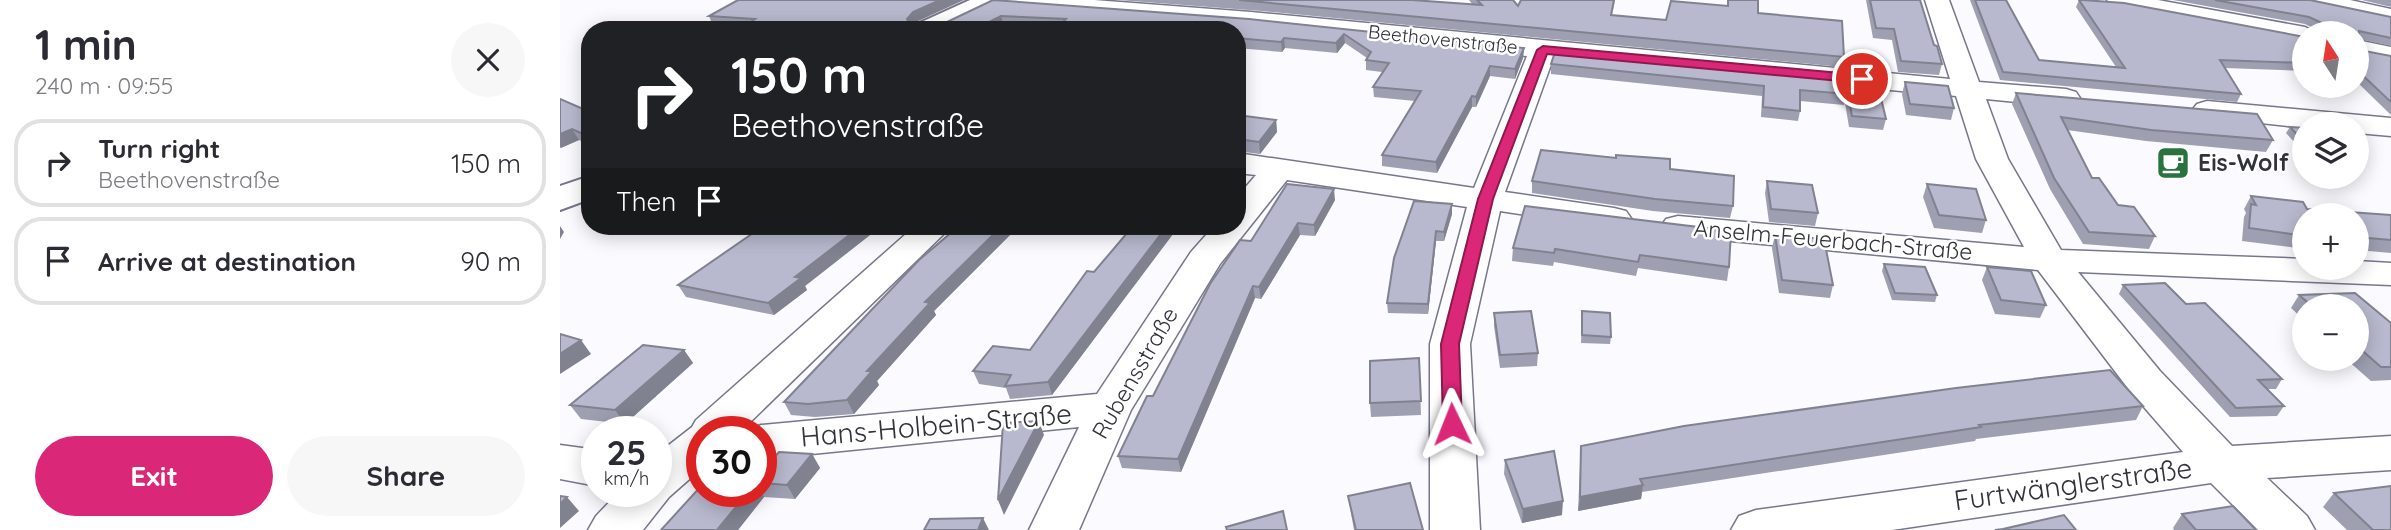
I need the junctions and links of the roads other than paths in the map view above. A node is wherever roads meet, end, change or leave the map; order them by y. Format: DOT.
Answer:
graph roads {
  1 [pos="990,0"];
  2 [pos="996,0"];
  3 [pos="1085,0"];
  4 [pos="1274,0"];
  5 [pos="1937,0"];
  6 [pos="2119,0"];
  7 [pos="2315,0"];
  8 [pos="1111,9"];
  9 [pos="2391,16"];
  10 [pos="1251,19"];
  11 [pos="945,21"];
  12 [pos="2292,33"];
  13 [pos="1543,50"];
  14 [pos="2370,51"];
  15 [pos="2391,55"];
  16 [pos="1968,89"];
  17 [pos="2091,100"];
  18 [pos="2186,108"];
  19 [pos="2391,127"];
  20 [pos="1246,164"];
  21 [pos="1279,169"];
  22 [pos="1486,199"];
  23 [pos="1246,208"];
  24 [pos="925,235"];
  25 [pos="1225,235"];
  26 [pos="2049,260"];
  27 [pos="2391,274"];
  28 [pos="1110,408"];
  29 [pos="730,416"];
  30 [pos="777,440"];
  31 [pos="2391,453"];
  32 [pos="686,456"];
  33 [pos="560,462"];
  34 [pos="2221,464"];
  35 [pos="581,465"];
  36 [pos="672,468"];
  37 [pos="634,507"];
  38 [pos="613,530"];
  39 [pos="1054,530"];
  40 [pos="1455,530"];
  41 [pos="1756,530"];
  42 [pos="2290,530"];
  1 -- 11 [label="street"];
  2 -- 8 [label="street, Beethovenstraße"];
  3 -- 8 [label="street"];
  4 -- 10 [label="street"];
  5 -- 16 [label="street"];
  6 -- 12 [label="street"];
  7 -- 9 [label="street"];
  8 -- 10 [label="street, Beethovenstraße"];
  10 -- 13 [label="street, Beethovenstraße"];
  13 -- 16 [label="street, Beethovenstraße"];
  13 -- 22 [label="street"];
  14 -- 15 [label="street"];
  16 -- 17 [label="street, Beethovenstraße"];
  16 -- 26 [label="street"];
  18 -- 19 [label="street"];
  20 -- 21 [label="street, Anselm-Feuerbach-Straße"];
  21 -- 22 [label="street, Anselm-Feuerbach-Straße"];
  21 -- 23 [label="street"];
  22 -- 26 [label="street, Anselm-Feuerbach-Straße"];
  22 -- 40 [label="street"];
  24 -- 29 [label="street"];
  25 -- 28 [label="street, Rubensstraße"];
  26 -- 27 [label="street, Anselm-Feuerbach-Straße"];
  26 -- 34 [label="street"];
  28 -- 30 [label="street, Hans-Holbein-Straße"];
  28 -- 39 [label="street, Rubensstraße"];
  31 -- 34 [label="street, Furtwänglerstraße"];
  32 -- 36 [label="street"];
  33 -- 35 [label="street"];
  34 -- 41 [label="street, Furtwänglerstraße"];
  34 -- 42 [label="street"];
  37 -- 38 [label="street"];
}
